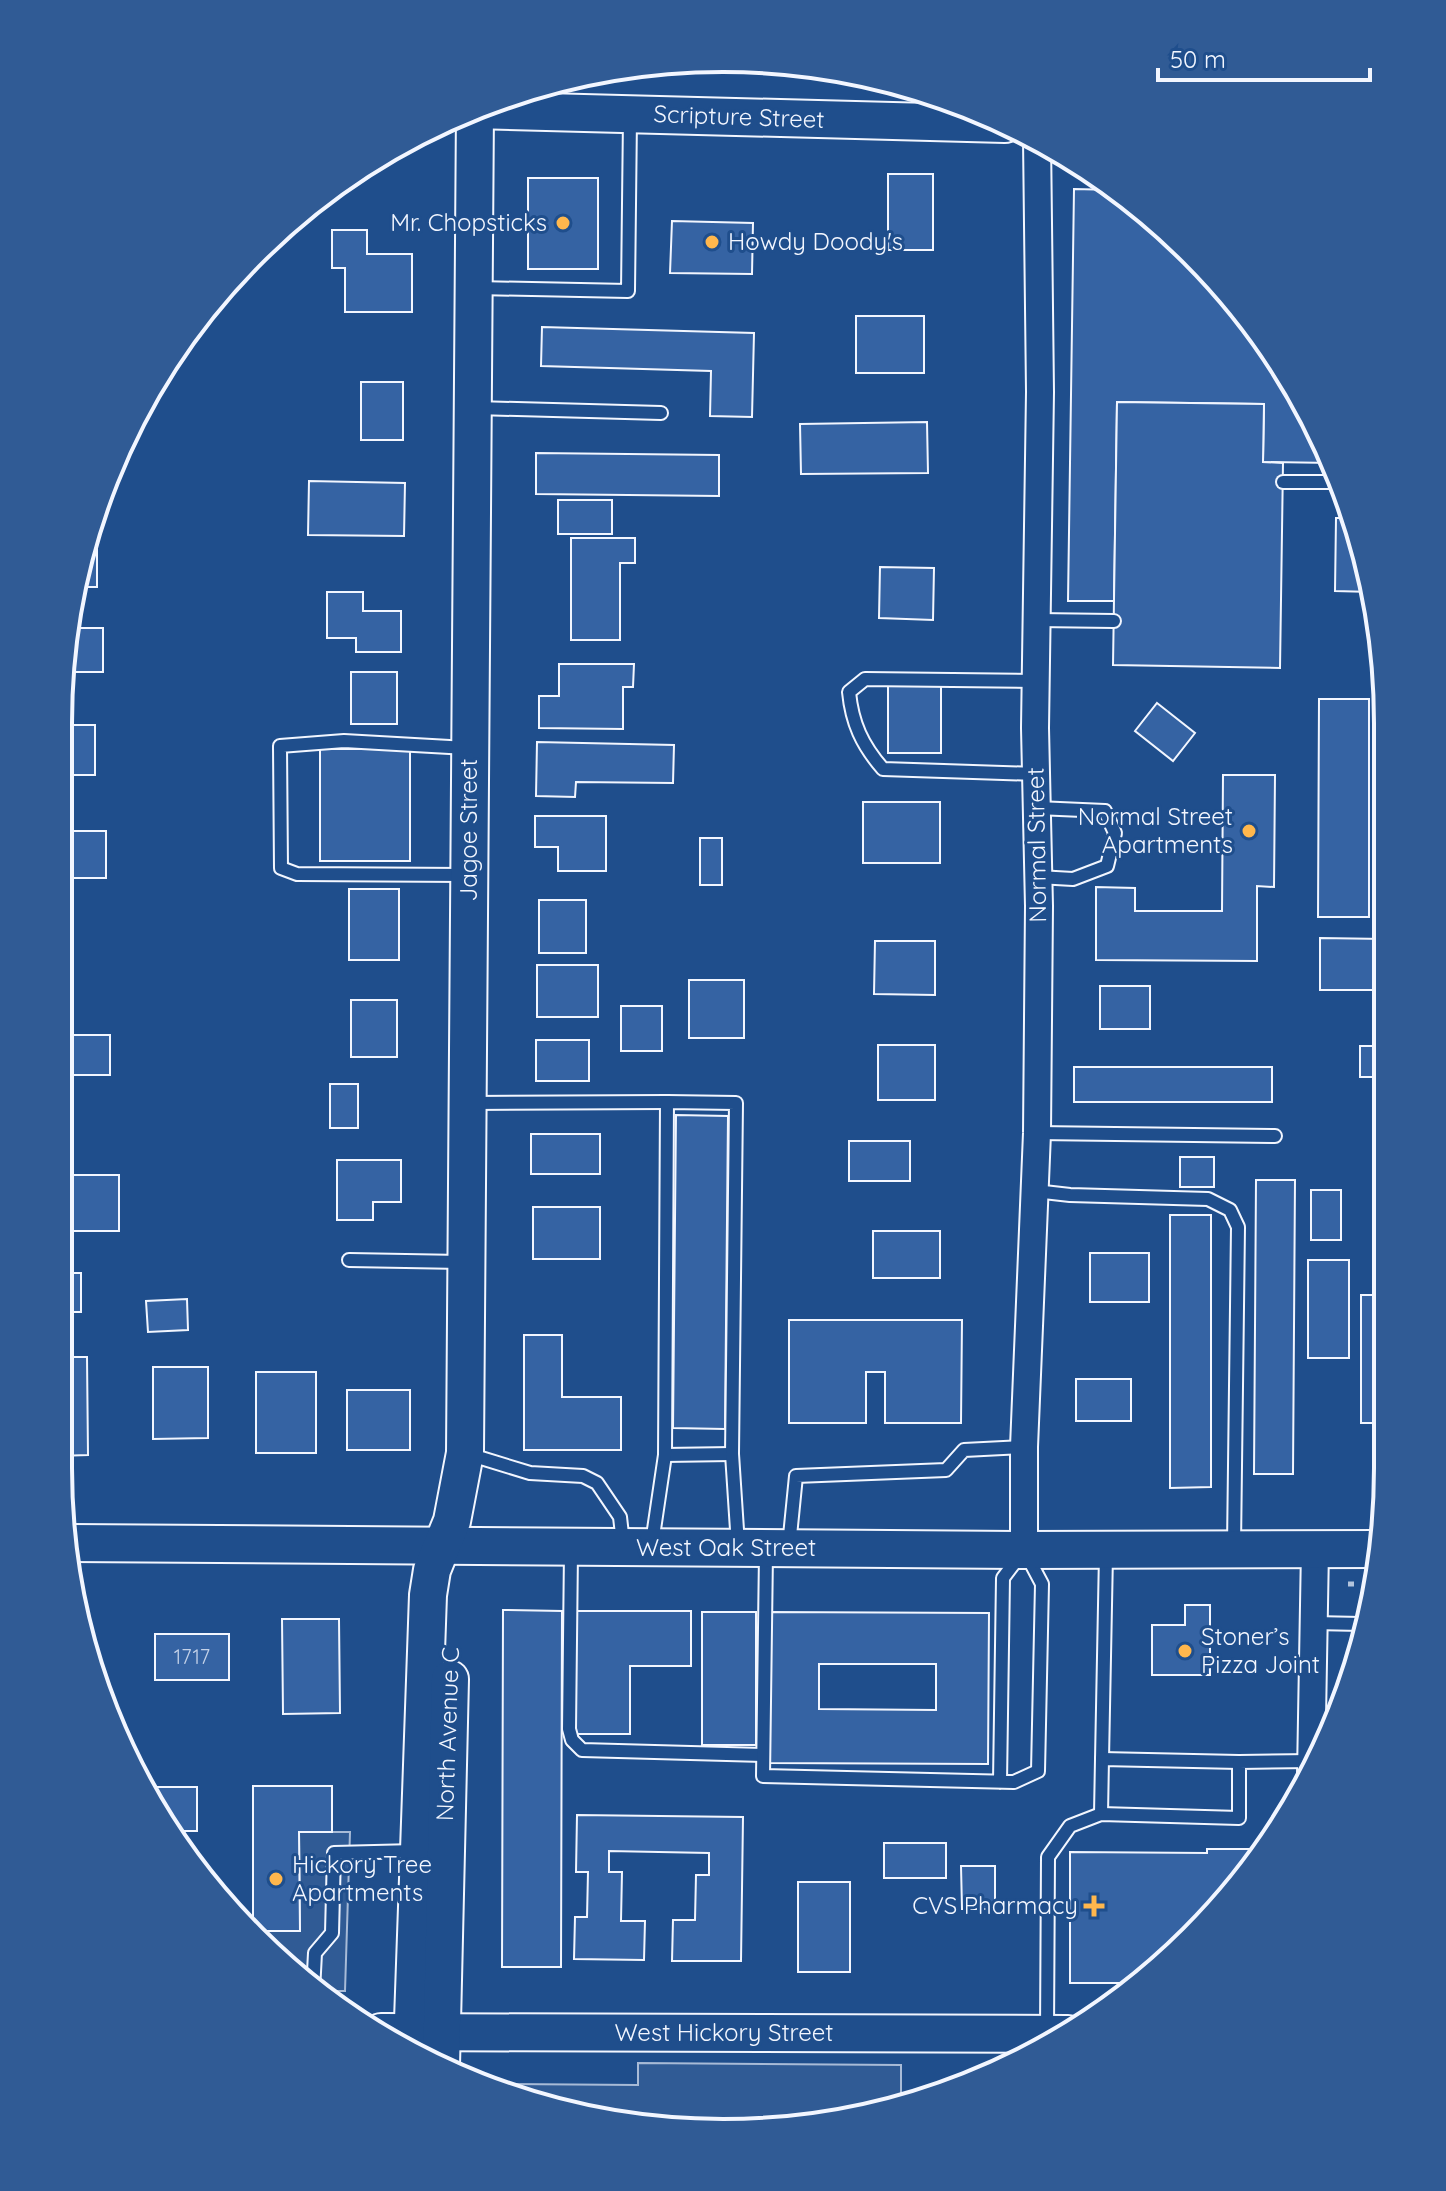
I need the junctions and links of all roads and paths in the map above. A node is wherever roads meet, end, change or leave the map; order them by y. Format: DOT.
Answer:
graph roads {
  1 [pos="504,111"];
  2 [pos="630,113"];
  3 [pos="948,113"];
  4 [pos="474,122"];
  5 [pos="1037,153"];
  6 [pos="473,288"];
  7 [pos="473,407"];
  8 [pos="661,413"];
  9 [pos="1283,482"];
  10 [pos="1327,482"];
  11 [pos="1037,620"];
  12 [pos="1114,621"];
  13 [pos="1036,681"];
  14 [pos="470,748"];
  15 [pos="1036,774"];
  16 [pos="1037,808"];
  17 [pos="469,875"];
  18 [pos="1038,877"];
  19 [pos="667,1102"];
  20 [pos="467,1103"];
  21 [pos="1037,1133"];
  22 [pos="1275,1136"];
  23 [pos="1035,1191"];
  24 [pos="349,1260"];
  25 [pos="466,1262"];
  26 [pos="1024,1447"];
  27 [pos="465,1453"];
  28 [pos="732,1454"];
  29 [pos="665,1455"];
  30 [pos="77,1543"];
  31 [pos="442,1547"];
  32 [pos="571,1548"];
  33 [pos="637,1548"];
  34 [pos="764,1549"];
  35 [pos="1234,1549"];
  36 [pos="1315,1549"];
  37 [pos="1368,1549"];
  38 [pos="1024,1550"];
  39 [pos="1106,1550"];
  40 [pos="1348,1584"];
  41 [pos="1358,1584"];
  42 [pos="1314,1623"];
  43 [pos="1355,1624"];
  44 [pos="1321,1725"];
  45 [pos="763,1755"];
  46 [pos="1102,1759"];
  47 [pos="1239,1762"];
  48 [pos="1302,1766"];
  49 [pos="1000,1782"];
  50 [pos="1101,1814"];
  51 [pos="419,1851"];
  52 [pos="314,1973"];
  53 [pos="1057,2027"];
  54 [pos="1044,2034"];
  55 [pos="417,2042"];
  1 -- 2 [label="street, Scripture Street"];
  2 -- 3 [label="street, Scripture Street"];
  2 -- 6 [label="lane"];
  4 -- 6 [label="street, Jagoe Street"];
  5 -- 11 [label="street, Normal Street"];
  6 -- 7 [label="street, Jagoe Street"];
  7 -- 8 [label="lane"];
  7 -- 14 [label="street, Jagoe Street"];
  9 -- 10 [label="lane"];
  11 -- 12 [label="lane"];
  11 -- 13 [label="street, Normal Street"];
  13 -- 15 [label="street, Normal Street"];
  13 -- 15 [label="lane"];
  14 -- 17 [label="street, Jagoe Street"];
  14 -- 17 [label="lane"];
  15 -- 16 [label="street, Normal Street"];
  16 -- 18 [label="street, Normal Street"];
  16 -- 18 [label="lane"];
  17 -- 20 [label="street, Jagoe Street"];
  18 -- 21 [label="street, Normal Street"];
  19 -- 20 [label="lane"];
  19 -- 28 [label="lane"];
  19 -- 29 [label="lane"];
  20 -- 25 [label="street, Jagoe Street"];
  21 -- 22 [label="lane"];
  21 -- 23 [label="street, Normal Street"];
  23 -- 26 [label="street, Normal Street"];
  23 -- 35 [label="lane"];
  24 -- 25 [label="lane"];
  25 -- 27 [label="street, Jagoe Street"];
  26 -- 34 [label="lane"];
  26 -- 38 [label="street, Normal Street"];
  27 -- 31 [label="street, Jagoe Street"];
  27 -- 33 [label="lane"];
  28 -- 29 [label="lane"];
  28 -- 34 [label="lane"];
  29 -- 33 [label="lane"];
  30 -- 31 [label="street, West Oak Street"];
  31 -- 32 [label="street, West Oak Street"];
  31 -- 51 [label="street, Jagoe Street"];
  31 -- 55 [label="street, North Avenue C"];
  32 -- 33 [label="street, West Oak Street"];
  32 -- 45 [label="lane"];
  33 -- 34 [label="street, West Oak Street"];
  34 -- 38 [label="street, West Oak Street"];
  34 -- 45 [label="lane"];
  35 -- 36 [label="street, West Oak Street"];
  35 -- 39 [label="street, West Oak Street"];
  36 -- 37 [label="street, West Oak Street"];
  36 -- 42 [label="street"];
  38 -- 39 [label="street, West Oak Street"];
  38 -- 49 [label="lane"];
  38 -- 49 [label="lane"];
  39 -- 46 [label="lane"];
  40 -- 41 [label="path"];
  42 -- 43 [label="lane"];
  42 -- 44 [label="street"];
  45 -- 49 [label="lane"];
  46 -- 47 [label="lane"];
  46 -- 50 [label="lane"];
  47 -- 48 [label="lane"];
  47 -- 50 [label="lane"];
  50 -- 53 [label="lane"];
  51 -- 52 [label="lane"];
  51 -- 55 [label="street, Jagoe Street"];
  54 -- 55 [label="street, West Hickory Street"];
}
